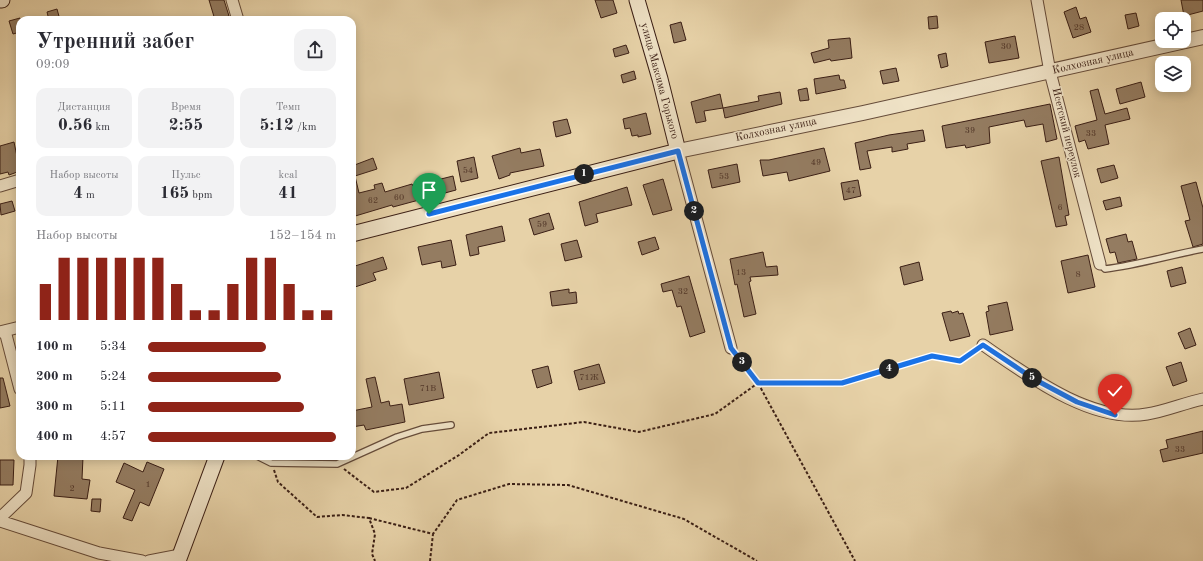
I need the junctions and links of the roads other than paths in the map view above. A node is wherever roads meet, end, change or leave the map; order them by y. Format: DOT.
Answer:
graph roads {
  1 [pos="232,0"];
  2 [pos="637,0"];
  3 [pos="1037,0"];
  4 [pos="237,16"];
  5 [pos="1203,37"];
  6 [pos="1050,72"];
  7 [pos="678,151"];
  8 [pos="16,181"];
  9 [pos="0,186"];
  10 [pos="356,233"];
  11 [pos="1203,249"];
  12 [pos="1100,264"];
  13 [pos="16,328"];
  14 [pos="2,332"];
  15 [pos="983,345"];
  16 [pos="731,348"];
  17 [pos="16,376"];
  18 [pos="1202,399"];
  19 [pos="451,425"];
  20 [pos="356,455"];
  21 [pos="30,460"];
  22 [pos="216,460"];
  23 [pos="265,460"];
  24 [pos="345,460"];
  25 [pos="0,520"];
  26 [pos="179,558"];
  27 [pos="142,561"];
  28 [pos="149,561"];
  1 -- 4 [label="street"];
  2 -- 7 [label="main road, улица Максима Горького"];
  3 -- 6 [label="street, Исетский переулок"];
  5 -- 6 [label="street, Колхозная улица"];
  6 -- 7 [label="street, Колхозная улица"];
  6 -- 12 [label="street, Исетский переулок"];
  7 -- 10 [label="main road, Колхозная улица"];
  7 -- 16 [label="street, улица Максима Горького"];
  8 -- 9 [label="street"];
  11 -- 12 [label="lane"];
  13 -- 14 [label="street"];
  14 -- 17 [label="street"];
  15 -- 18 [label="street"];
  19 -- 20 [label="lane"];
  21 -- 25 [label="street"];
  22 -- 26 [label="main road"];
  23 -- 24 [label="lane"];
  25 -- 27 [label="street"];
  26 -- 28 [label="street"];
}
